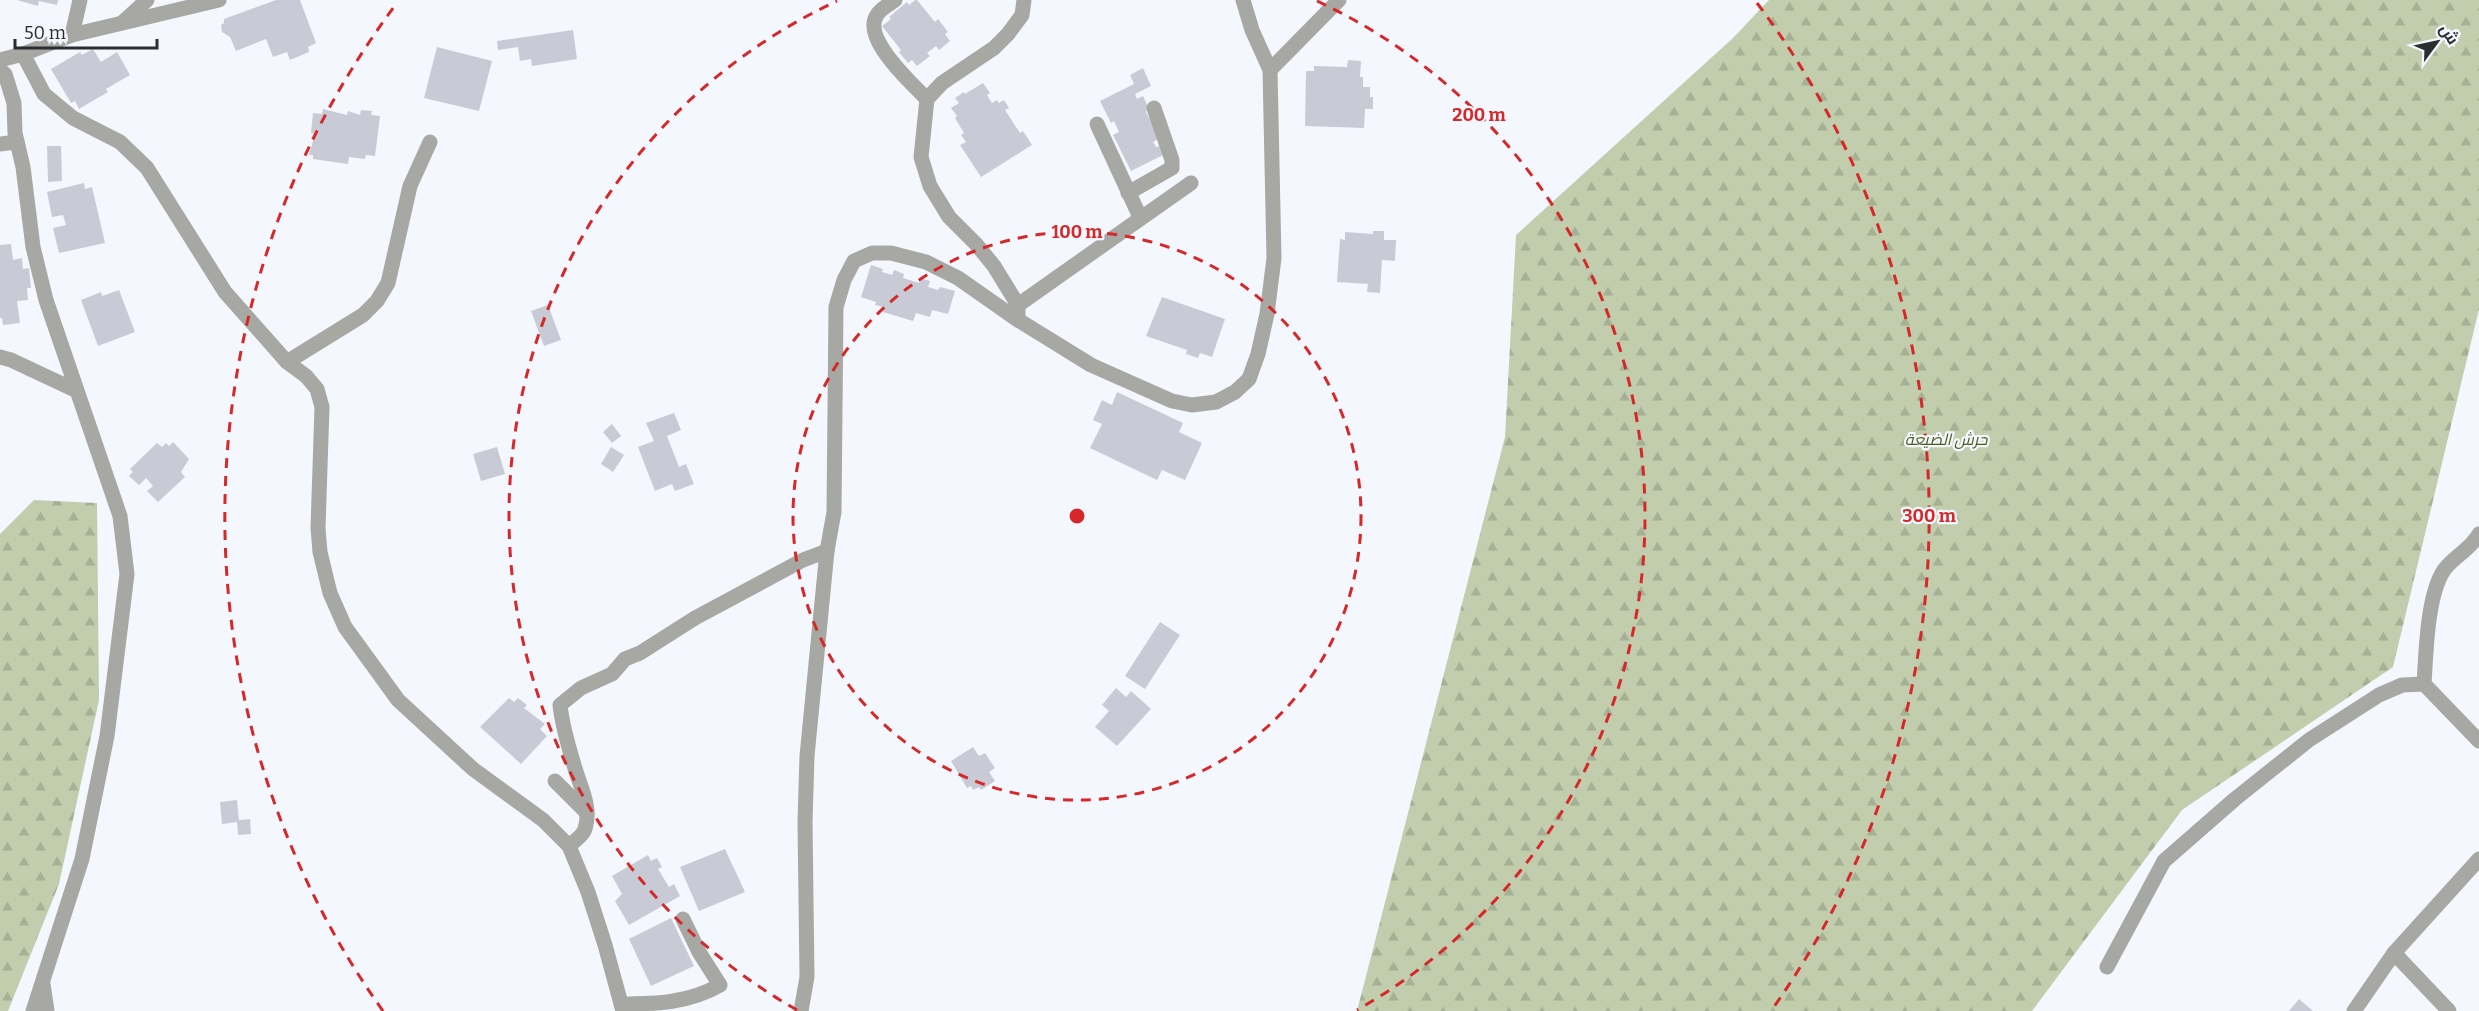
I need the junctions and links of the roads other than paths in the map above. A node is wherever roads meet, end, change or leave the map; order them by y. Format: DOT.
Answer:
graph roads {
  1 [pos="80,0"];
  2 [pos="147,0"];
  3 [pos="219,0"];
  4 [pos="895,0"];
  5 [pos="1024,0"];
  6 [pos="1243,0"];
  7 [pos="1338,0"];
  8 [pos="122,23"];
  9 [pos="72,35"];
  10 [pos="23,54"];
  11 [pos="0,60"];
  12 [pos="0,70"];
  13 [pos="1270,70"];
  14 [pos="927,99"];
  15 [pos="1154,108"];
  16 [pos="1096,124"];
  17 [pos="17,142"];
  18 [pos="430,142"];
  19 [pos="0,144"];
  20 [pos="1191,183"];
  21 [pos="1128,193"];
  22 [pos="1140,217"];
  23 [pos="1018,312"];
  24 [pos="0,357"];
  25 [pos="287,362"];
  26 [pos="75,390"];
  27 [pos="2479,534"];
  28 [pos="827,551"];
  29 [pos="2424,684"];
  30 [pos="2479,741"];
  31 [pos="555,781"];
  32 [pos="587,813"];
  33 [pos="569,846"];
  34 [pos="2479,859"];
  35 [pos="683,919"];
  36 [pos="2394,954"];
  37 [pos="2107,967"];
  38 [pos="42,977"];
  39 [pos="622,1008"];
  40 [pos="33,1011"];
  41 [pos="47,1011"];
  42 [pos="801,1011"];
  43 [pos="2354,1011"];
  44 [pos="2449,1011"];
  1 -- 9 [label="street"];
  2 -- 8 [label="street"];
  3 -- 8 [label="street"];
  4 -- 14 [label="street"];
  5 -- 14 [label="street"];
  6 -- 13 [label="street"];
  7 -- 13 [label="street"];
  8 -- 9 [label="street"];
  9 -- 10 [label="street"];
  10 -- 11 [label="street"];
  10 -- 25 [label="street"];
  12 -- 17 [label="street"];
  13 -- 23 [label="street"];
  14 -- 23 [label="street"];
  15 -- 21 [label="street"];
  16 -- 21 [label="street"];
  17 -- 19 [label="street"];
  17 -- 26 [label="street"];
  18 -- 25 [label="street"];
  20 -- 22 [label="street"];
  21 -- 22 [label="street"];
  22 -- 23 [label="street"];
  23 -- 28 [label="street"];
  24 -- 26 [label="street"];
  25 -- 33 [label="street"];
  26 -- 38 [label="street"];
  27 -- 29 [label="street"];
  28 -- 32 [label="street"];
  28 -- 42 [label="street"];
  29 -- 30 [label="street"];
  29 -- 37 [label="street"];
  31 -- 32 [label="street"];
  32 -- 33 [label="street"];
  33 -- 39 [label="street"];
  34 -- 36 [label="street"];
  35 -- 39 [label="street"];
  36 -- 43 [label="street"];
  36 -- 44 [label="street"];
  38 -- 40 [label="street"];
  38 -- 41 [label="street"];
}
